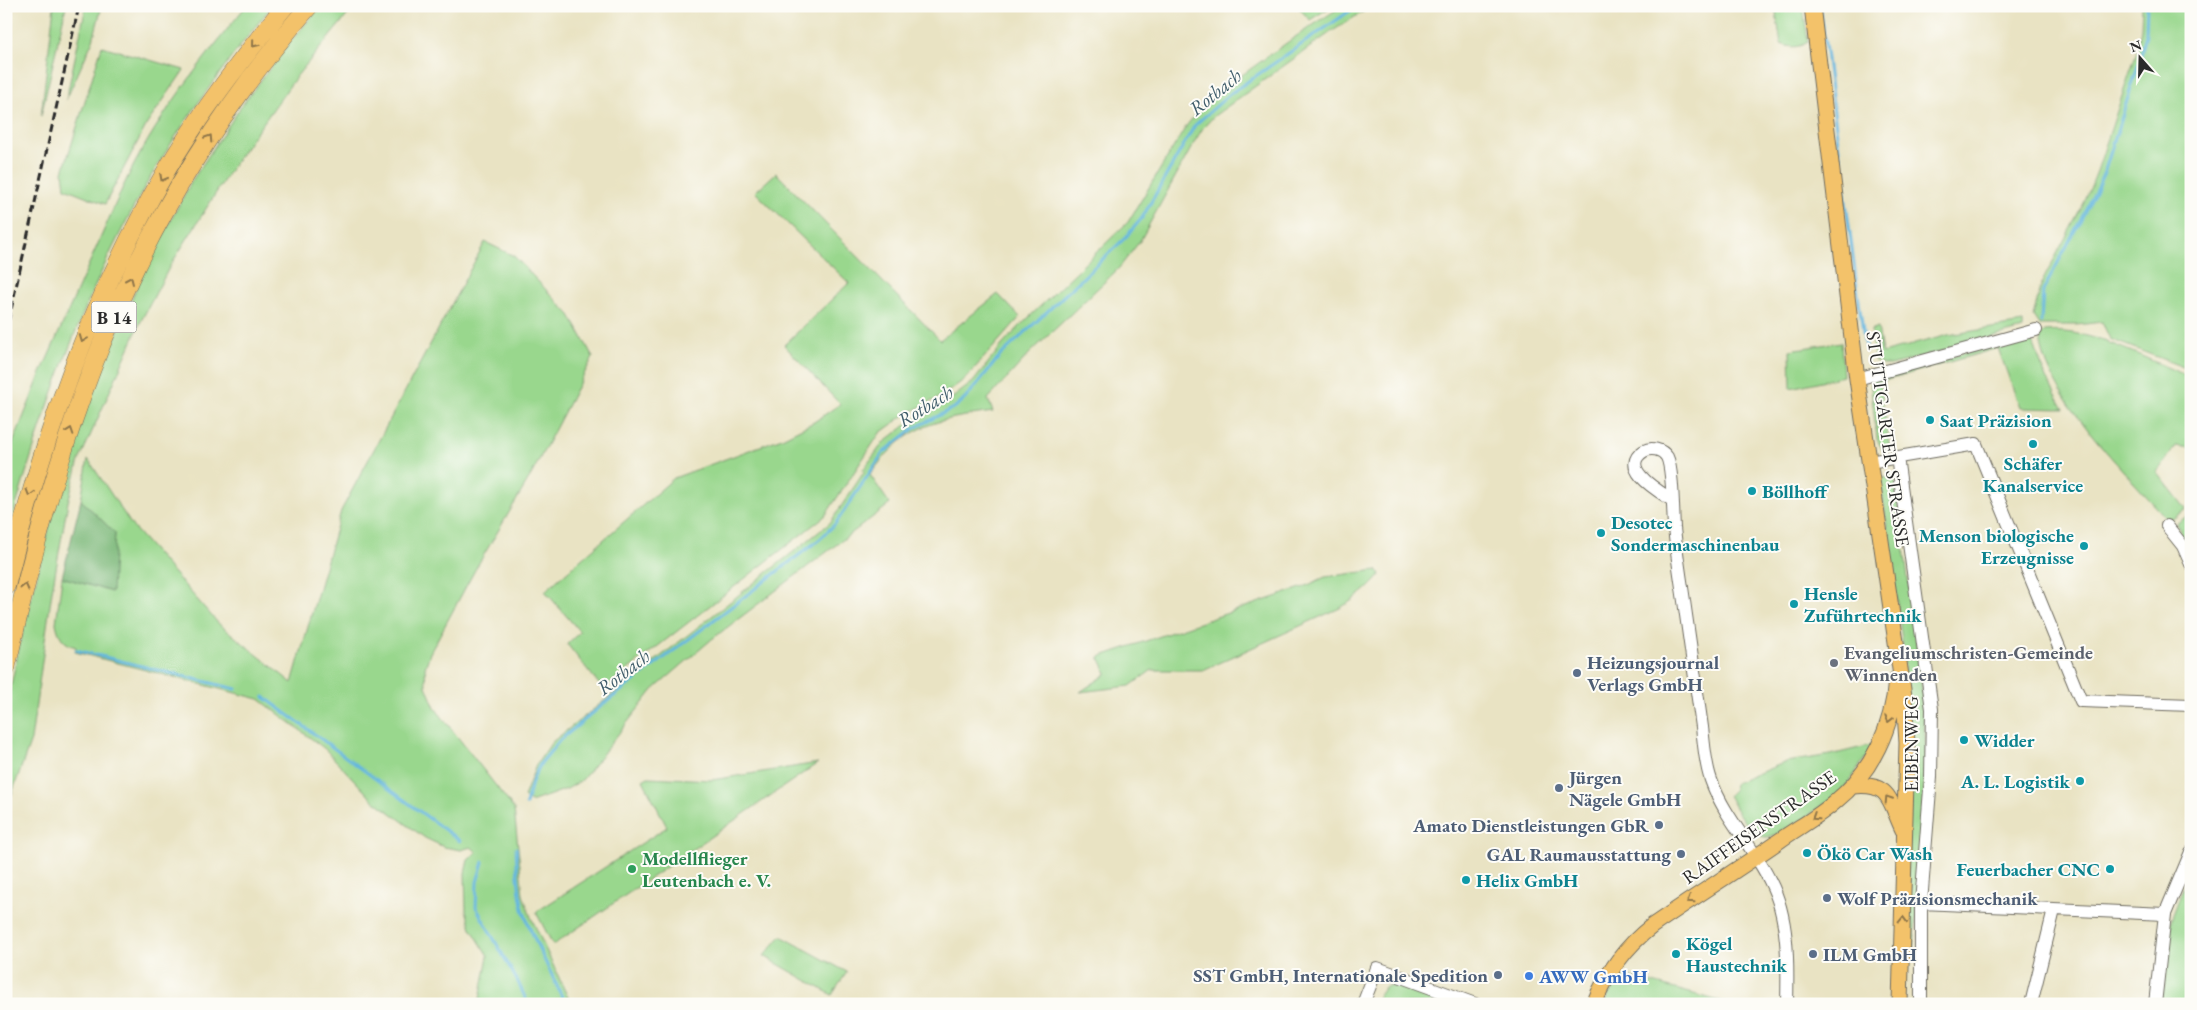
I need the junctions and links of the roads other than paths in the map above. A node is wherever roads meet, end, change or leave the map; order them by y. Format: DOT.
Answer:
graph roads {
  1 [pos="285,6"];
  2 [pos="309,6"];
  3 [pos="1812,6"];
  4 [pos="2036,330"];
  5 [pos="1858,379"];
  6 [pos="1896,457"];
  7 [pos="1869,462"];
  8 [pos="1672,500"];
  9 [pos="2167,526"];
  10 [pos="2191,564"];
  11 [pos="6,586"];
  12 [pos="1898,653"];
  13 [pos="6,669"];
  14 [pos="2191,705"];
  15 [pos="1853,786"];
  16 [pos="1905,836"];
  17 [pos="2191,852"];
  18 [pos="1756,857"];
  19 [pos="1921,903"];
  20 [pos="2054,910"];
  21 [pos="2165,914"];
  22 [pos="1363,1004"];
  23 [pos="1475,1004"];
  24 [pos="1594,1004"];
  25 [pos="1787,1004"];
  26 [pos="1900,1004"];
  27 [pos="1921,1004"];
  28 [pos="2031,1004"];
  29 [pos="2156,1004"];
  1 -- 11 [label="highway, B 14, one-way"];
  13 -- 2 [label="highway, B 14, one-way"];
  3 -- 5 [label="main road, STUTTGARTER STRASSE"];
  4 -- 5 [label="street"];
  5 -- 7 [label="main road, STUTTGARTER STRASSE"];
  6 -- 7 [label="street"];
  6 -- 14 [label="street"];
  6 -- 19 [label="street, EIBENWEG"];
  7 -- 12 [label="main road, STUTTGARTER STRASSE"];
  8 -- 18 [label="street"];
  9 -- 10 [label="street"];
  12 -- 15 [label="main road, RAIFFEISENSTRASSE, one-way"];
  12 -- 16 [label="main road, STUTTGARTER STRASSE"];
  16 -- 15 [label="main road, one-way"];
  15 -- 18 [label="main road, RAIFFEISENSTRASSE, one-way"];
  26 -- 16 [label="main road, STUTTGARTER STRASSE, one-way"];
  17 -- 21 [label="street"];
  18 -- 24 [label="main road, RAIFFEISENSTRASSE, one-way"];
  18 -- 25 [label="street"];
  19 -- 20 [label="street"];
  19 -- 27 [label="street, EIBENWEG"];
  20 -- 21 [label="street"];
  20 -- 28 [label="street"];
  21 -- 29 [label="street"];
  22 -- 23 [label="street"];
}
